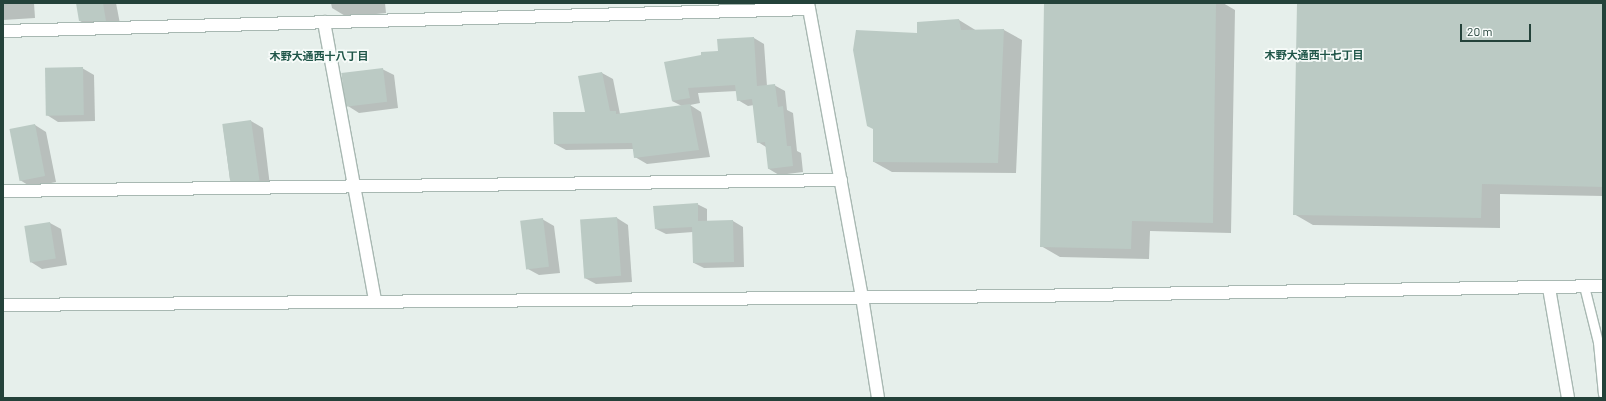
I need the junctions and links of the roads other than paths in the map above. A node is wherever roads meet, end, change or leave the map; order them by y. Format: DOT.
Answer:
graph roads {
  1 [pos="808,6"];
  2 [pos="324,22"];
  3 [pos="3,31"];
  4 [pos="841,180"];
  5 [pos="354,188"];
  6 [pos="3,191"];
  7 [pos="1584,286"];
  8 [pos="1603,286"];
  9 [pos="1549,288"];
  10 [pos="862,297"];
  11 [pos="375,301"];
  12 [pos="3,305"];
  13 [pos="1603,394"];
  14 [pos="878,398"];
  15 [pos="1568,398"];
  1 -- 2 [label="street"];
  1 -- 4 [label="street"];
  2 -- 3 [label="street"];
  2 -- 5 [label="street"];
  4 -- 5 [label="street"];
  4 -- 10 [label="street"];
  5 -- 6 [label="street"];
  5 -- 11 [label="street"];
  7 -- 8 [label="street"];
  7 -- 9 [label="street"];
  7 -- 13 [label="lane"];
  9 -- 10 [label="street"];
  9 -- 15 [label="street"];
  10 -- 11 [label="street"];
  10 -- 14 [label="street"];
  11 -- 12 [label="street"];
}
